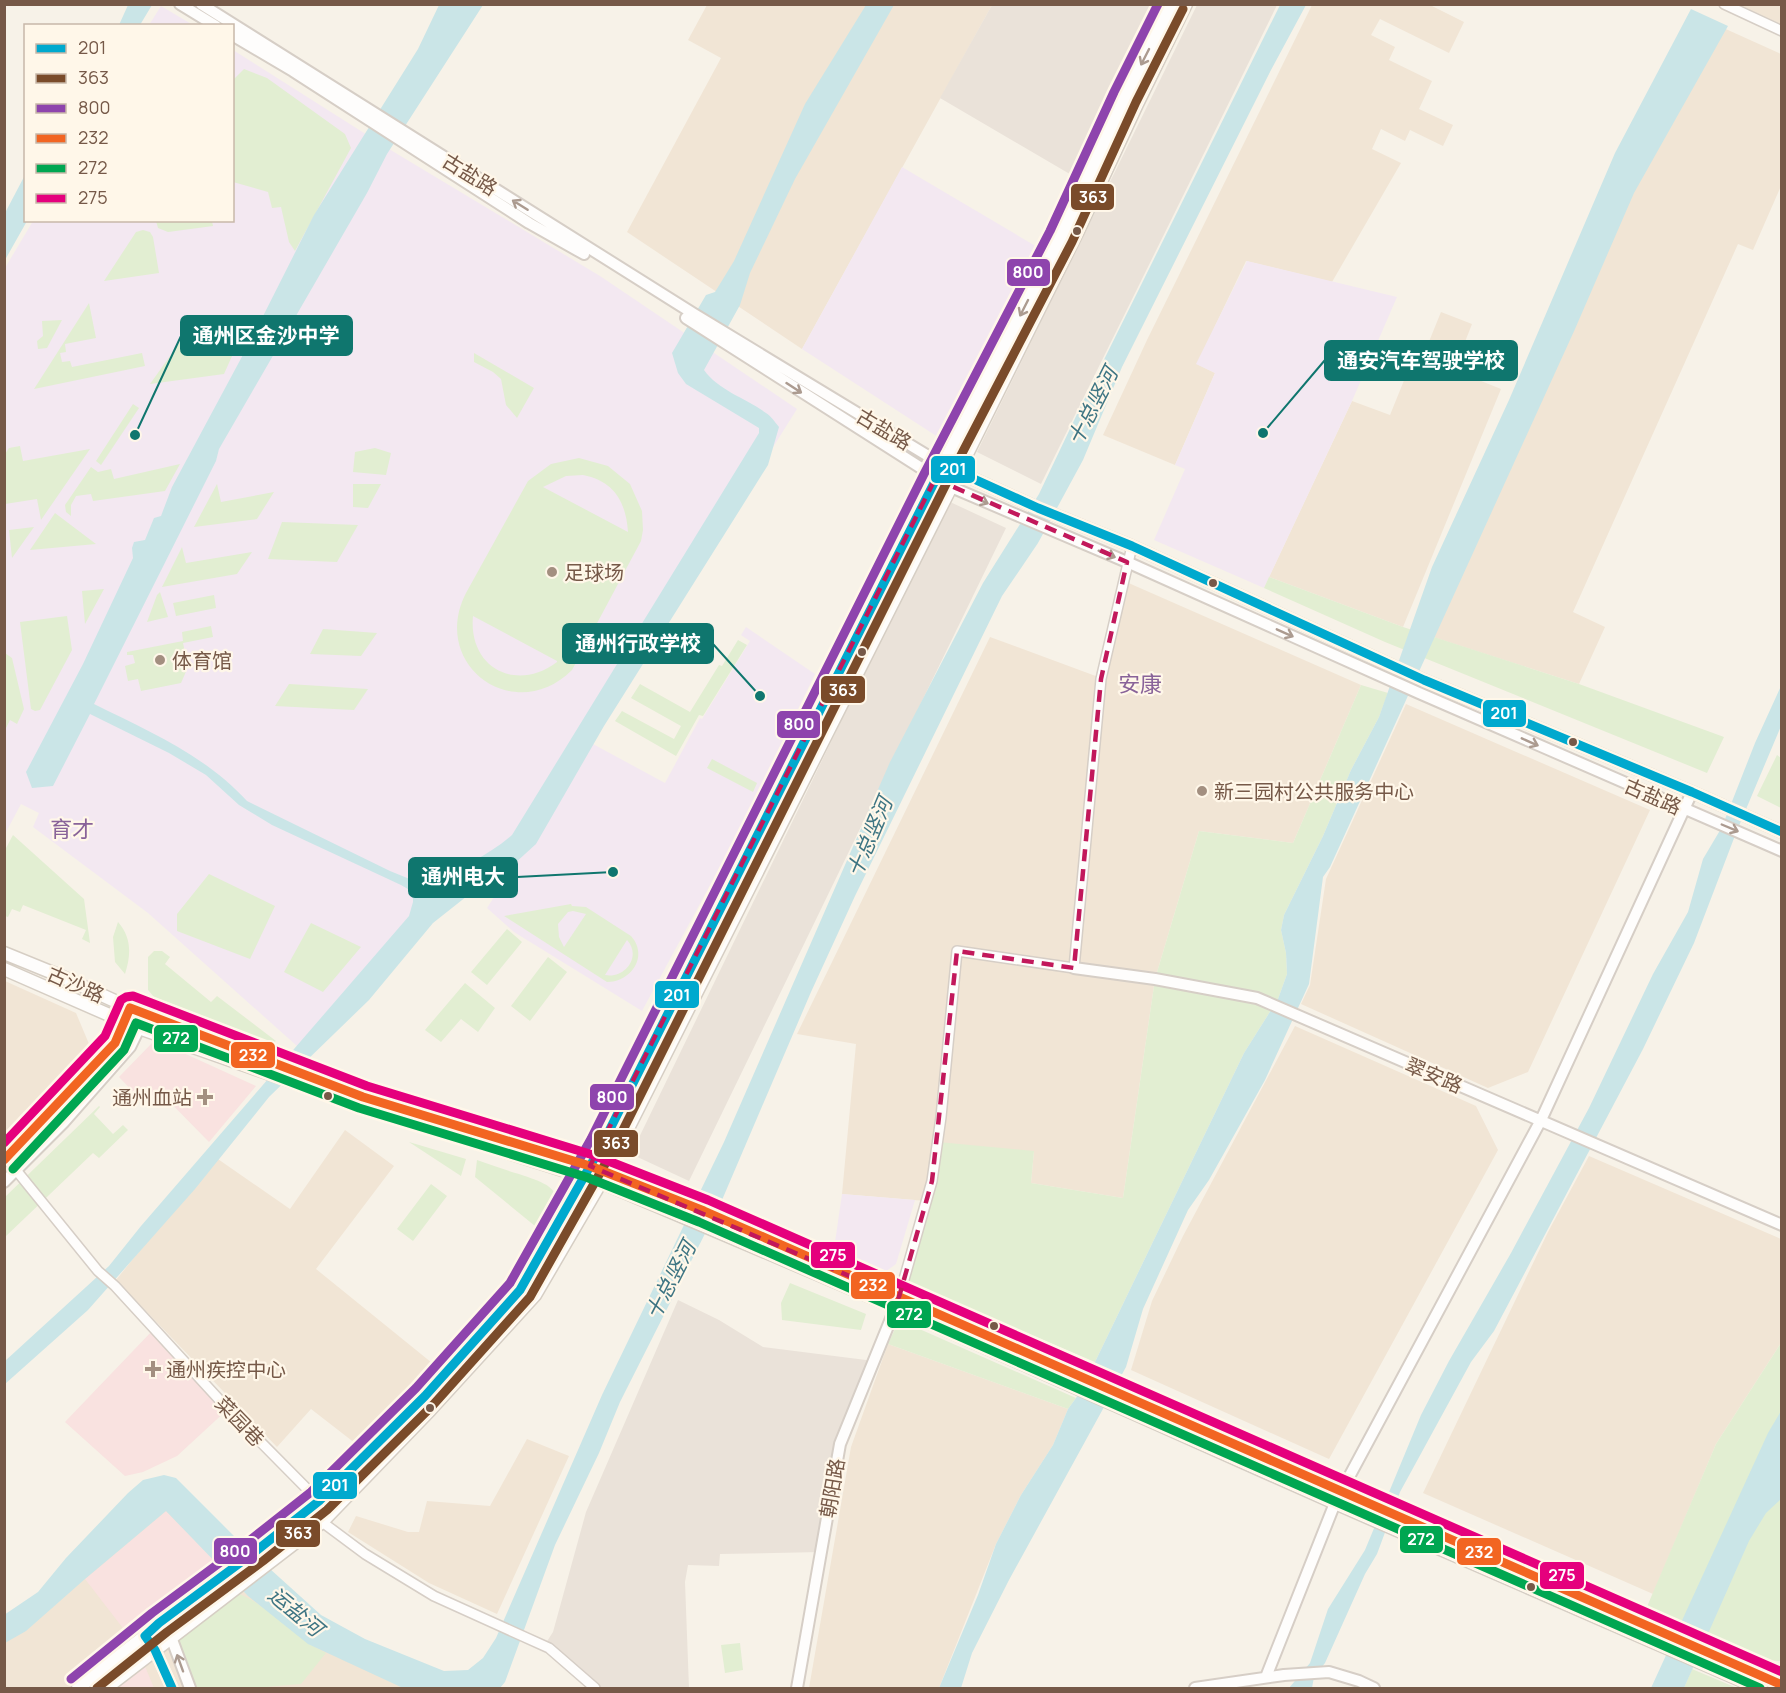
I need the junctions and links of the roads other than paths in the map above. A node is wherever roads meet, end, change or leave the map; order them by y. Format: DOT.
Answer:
graph roads {
  1 [pos="180,4"];
  2 [pos="201,4"];
  3 [pos="1172,4"];
  4 [pos="1186,4"];
  5 [pos="1724,4"];
  6 [pos="213,24"];
  7 [pos="231,24"];
  8 [pos="234,26"];
  9 [pos="1782,31"];
  10 [pos="234,36"];
  11 [pos="371,116"];
  12 [pos="729,341"];
  13 [pos="943,465"];
  14 [pos="958,472"];
  15 [pos="935,479"];
  16 [pos="951,487"];
  17 [pos="1132,546"];
  18 [pos="1127,562"];
  19 [pos="1692,792"];
  20 [pos="1683,809"];
  21 [pos="1782,832"];
  22 [pos="1782,851"];
  23 [pos="4,953"];
  24 [pos="1074,968"];
  25 [pos="4,969"];
  26 [pos="130,1008"];
  27 [pos="146,1014"];
  28 [pos="124,1021"];
  29 [pos="139,1028"];
  30 [pos="1541,1120"];
  31 [pos="4,1161"];
  32 [pos="16,1170"];
  33 [pos="588,1171"];
  34 [pos="603,1177"];
  35 [pos="4,1182"];
  36 [pos="1782,1225"];
  37 [pos="726,1228"];
  38 [pos="897,1302"];
  39 [pos="1125,1403"];
  40 [pos="1342,1490"];
  41 [pos="1335,1503"];
  42 [pos="314,1505"];
  43 [pos="322,1522"];
  44 [pos="1403,1525"];
  45 [pos="159,1623"];
  46 [pos="145,1636"];
  47 [pos="171,1637"];
  48 [pos="1658,1637"];
  49 [pos="155,1650"];
  50 [pos="1266,1677"];
  51 [pos="1782,1685"];
  52 [pos="78,1689"];
  53 [pos="106,1689"];
  54 [pos="172,1689"];
  55 [pos="190,1689"];
  56 [pos="595,1689"];
  57 [pos="797,1689"];
  58 [pos="1195,1689"];
  59 [pos="1374,1689"];
  60 [pos="1759,1689"];
  1 -- 6 [label="street"];
  2 -- 7 [label="street, 古盐路"];
  3 -- 13 [label="main road, one-way"];
  4 -- 14 [label="main road"];
  5 -- 9 [label="street"];
  8 -- 11 [label="street, 古盐路"];
  10 -- 11 [label="street, 古盐路"];
  11 -- 12 [label="street, 古盐路"];
  12 -- 13 [label="street, 古盐路"];
  12 -- 15 [label="street, 古盐路, one-way"];
  13 -- 14 [label="street, 古盐路"];
  13 -- 15 [label="street"];
  14 -- 16 [label="street"];
  14 -- 17 [label="street, 古盐路"];
  15 -- 16 [label="street, 古盐路"];
  15 -- 33 [label="main road"];
  16 -- 18 [label="street, 古盐路, one-way"];
  16 -- 34 [label="main road"];
  17 -- 18 [label="street"];
  17 -- 19 [label="street, 古盐路"];
  18 -- 20 [label="street, 古盐路, one-way"];
  18 -- 24 [label="street"];
  19 -- 20 [label="street"];
  19 -- 21 [label="street, 古盐路"];
  20 -- 22 [label="street, 古盐路, one-way"];
  20 -- 30 [label="street"];
  23 -- 26 [label="main road, 古沙路"];
  24 -- 30 [label="street, 翠安路"];
  24 -- 38 [label="street"];
  25 -- 28 [label="main road"];
  26 -- 27 [label="main road, 古沙路"];
  26 -- 28 [label="street"];
  27 -- 29 [label="street"];
  27 -- 33 [label="main road, 古沙路"];
  28 -- 29 [label="main road"];
  28 -- 31 [label="street"];
  29 -- 32 [label="street"];
  29 -- 33 [label="main road"];
  30 -- 36 [label="street, 翠安路"];
  30 -- 40 [label="street"];
  32 -- 35 [label="street"];
  32 -- 42 [label="street, 菜园巷"];
  33 -- 34 [label="main road"];
  33 -- 42 [label="main road"];
  34 -- 37 [label="main road"];
  34 -- 37 [label="main road"];
  34 -- 43 [label="main road"];
  37 -- 38 [label="main road"];
  38 -- 39 [label="main road"];
  38 -- 57 [label="street, 朝阳路"];
  39 -- 40 [label="main road"];
  39 -- 41 [label="main road"];
  40 -- 41 [label="street"];
  40 -- 44 [label="main road"];
  41 -- 44 [label="main road"];
  41 -- 50 [label="street"];
  42 -- 43 [label="street, 菜园巷"];
  42 -- 45 [label="main road"];
  43 -- 47 [label="main road"];
  43 -- 56 [label="street, 菜园巷"];
  44 -- 48 [label="main road"];
  45 -- 46 [label="main road"];
  45 -- 47 [label="street"];
  46 -- 49 [label="street"];
  46 -- 52 [label="main road"];
  47 -- 49 [label="main road"];
  55 -- 47 [label="street, one-way"];
  48 -- 51 [label="main road"];
  48 -- 60 [label="main road"];
  49 -- 53 [label="main road"];
  49 -- 54 [label="street"];
  50 -- 58 [label="street"];
  50 -- 59 [label="street"];
}
